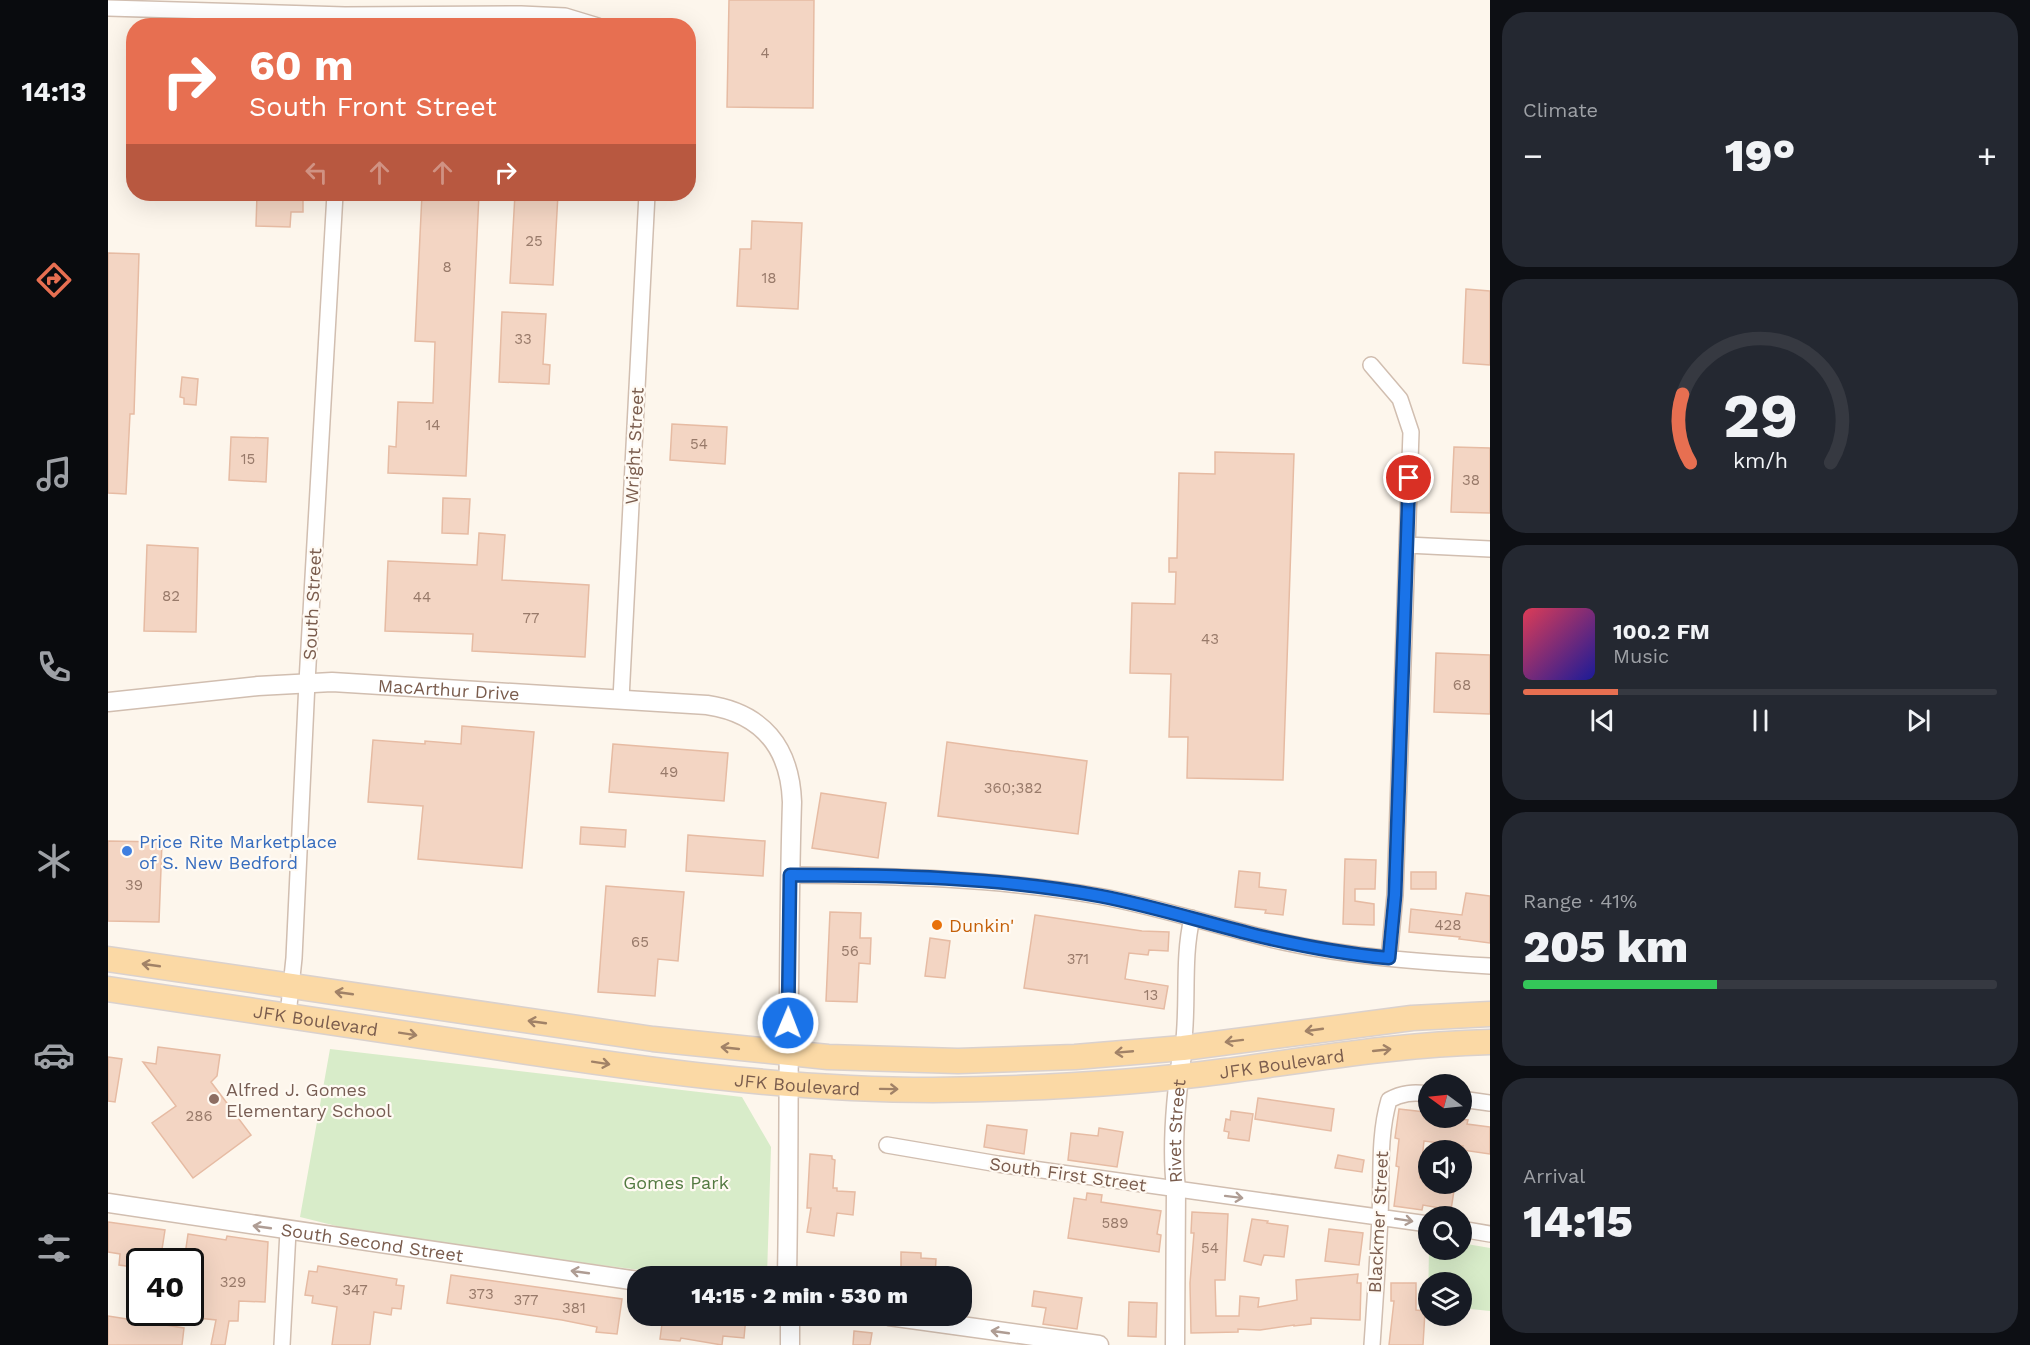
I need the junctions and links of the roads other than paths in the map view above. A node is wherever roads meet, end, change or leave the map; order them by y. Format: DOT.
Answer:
graph roads {
  1 [pos="108,8"];
  2 [pos="306,18"];
  3 [pos="404,18"];
  4 [pos="572,18"];
  5 [pos="335,201"];
  6 [pos="646,201"];
  7 [pos="1371,365"];
  8 [pos="1407,545"];
  9 [pos="1490,549"];
  10 [pos="307,682"];
  11 [pos="621,699"];
  12 [pos="108,702"];
  13 [pos="790,875"];
  14 [pos="1192,918"];
  15 [pos="108,958"];
  16 [pos="1389,958"];
  17 [pos="1490,966"];
  18 [pos="292,986"];
  19 [pos="108,989"];
  20 [pos="1490,1014"];
  21 [pos="288,1015"];
  22 [pos="1490,1042"];
  23 [pos="1183,1048"];
  24 [pos="788,1053"];
  25 [pos="1179,1076"];
  26 [pos="789,1085"];
  27 [pos="1418,1092"];
  28 [pos="1472,1101"];
  29 [pos="1490,1103"];
  30 [pos="887,1145"];
  31 [pos="1176,1190"];
  32 [pos="108,1203"];
  33 [pos="1380,1216"];
  34 [pos="1418,1222"];
  35 [pos="288,1231"];
  36 [pos="1472,1231"];
  37 [pos="1490,1234"];
  38 [pos="787,1266"];
  39 [pos="627,1279"];
  40 [pos="789,1326"];
  41 [pos="962,1326"];
  42 [pos="282,1345"];
  43 [pos="790,1345"];
  44 [pos="1100,1345"];
  45 [pos="1175,1345"];
  46 [pos="1372,1345"];
  1 -- 2 [label="street"];
  3 -- 4 [label="street"];
  5 -- 10 [label="street, South Street"];
  6 -- 11 [label="street, Wright Street"];
  7 -- 8 [label="street"];
  8 -- 9 [label="street"];
  8 -- 16 [label="street"];
  10 -- 11 [label="street, MacArthur Drive"];
  10 -- 12 [label="street, MacArthur Drive"];
  10 -- 18 [label="street, South Street"];
  11 -- 13 [label="street, MacArthur Drive"];
  13 -- 14 [label="street"];
  13 -- 24 [label="street"];
  14 -- 16 [label="street"];
  14 -- 23 [label="street, Rivet Street"];
  18 -- 15 [label="main road, JFK Boulevard, one-way"];
  16 -- 17 [label="street"];
  18 -- 21 [label="street, South Street"];
  24 -- 18 [label="main road, JFK Boulevard, one-way"];
  19 -- 21 [label="main road, JFK Boulevard"];
  20 -- 23 [label="main road, JFK Boulevard, one-way"];
  21 -- 26 [label="main road, JFK Boulevard, one-way"];
  25 -- 22 [label="main road, JFK Boulevard, one-way"];
  23 -- 24 [label="main road, JFK Boulevard, one-way"];
  23 -- 25 [label="street, Rivet Street"];
  24 -- 26 [label="street"];
  26 -- 25 [label="main road, JFK Boulevard, one-way"];
  25 -- 31 [label="street, Rivet Street"];
  26 -- 38 [label="street"];
  27 -- 33 [label="street, Blackmer Street"];
  28 -- 29 [label="street"];
  30 -- 31 [label="street, South First Street"];
  31 -- 33 [label="street, South First Street, one-way"];
  31 -- 45 [label="street, Rivet Street"];
  35 -- 32 [label="street, South Second Street, one-way"];
  33 -- 34 [label="street, South First Street, one-way"];
  33 -- 46 [label="street, Blackmer Street"];
  39 -- 35 [label="street, South Second Street, one-way"];
  35 -- 42 [label="street"];
  36 -- 37 [label="street"];
  40 -- 43 [label="street"];
  44 -- 41 [label="street, one-way"];
}
